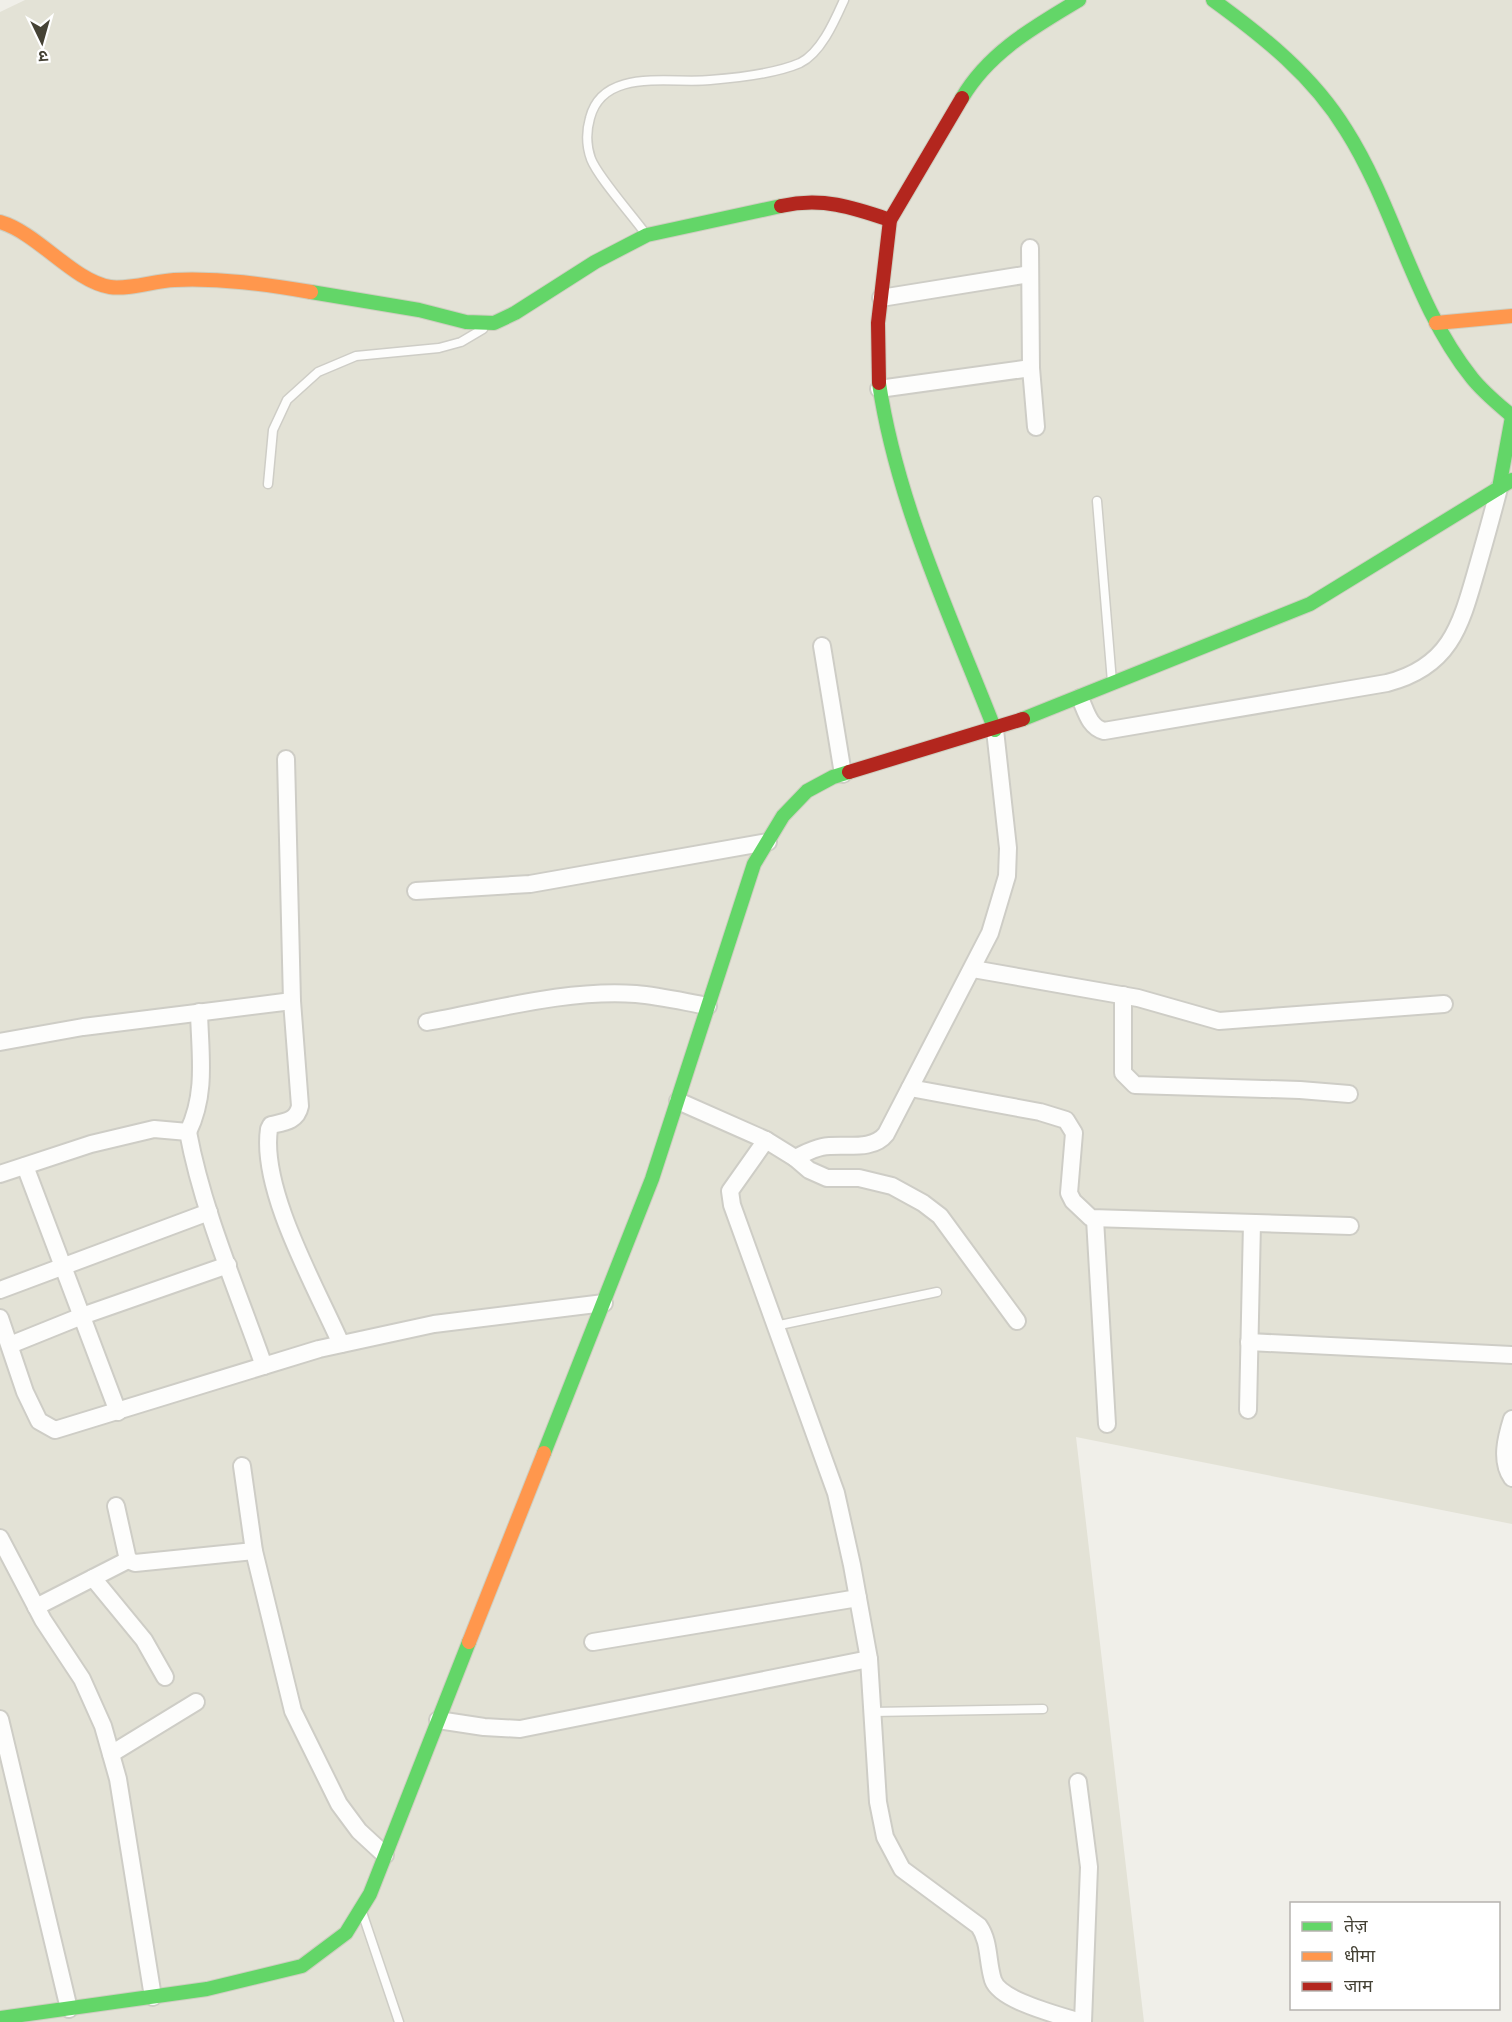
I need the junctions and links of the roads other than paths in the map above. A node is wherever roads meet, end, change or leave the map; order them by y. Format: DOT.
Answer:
graph roads {
  1 [pos="844,0"];
  2 [pos="1078,0"];
  3 [pos="1213,0"];
  4 [pos="890,220"];
  5 [pos="0,222"];
  6 [pos="647,236"];
  7 [pos="1030,248"];
  8 [pos="1030,274"];
  9 [pos="881,298"];
  10 [pos="1512,316"];
  11 [pos="494,323"];
  12 [pos="1436,323"];
  13 [pos="1031,368"];
  14 [pos="879,389"];
  15 [pos="1512,417"];
  16 [pos="1036,427"];
  17 [pos="268,484"];
  18 [pos="1506,484"];
  19 [pos="1097,501"];
  20 [pos="822,646"];
  21 [pos="1112,685"];
  22 [pos="1080,698"];
  23 [pos="995,729"];
  24 [pos="286,759"];
  25 [pos="843,774"];
  26 [pos="768,842"];
  27 [pos="416,891"];
  28 [pos="973,969"];
  29 [pos="1123,995"];
  30 [pos="292,1001"];
  31 [pos="1444,1004"];
  32 [pos="708,1006"];
  33 [pos="199,1012"];
  34 [pos="427,1023"];
  35 [pos="0,1042"];
  36 [pos="909,1088"];
  37 [pos="1349,1094"];
  38 [pos="678,1101"];
  39 [pos="188,1132"];
  40 [pos="766,1140"];
  41 [pos="795,1158"];
  42 [pos="25,1166"];
  43 [pos="0,1174"];
  44 [pos="209,1212"];
  45 [pos="1095,1219"];
  46 [pos="1252,1223"];
  47 [pos="1350,1226"];
  48 [pos="62,1265"];
  49 [pos="228,1265"];
  50 [pos="0,1290"];
  51 [pos="937,1292"];
  52 [pos="604,1303"];
  53 [pos="82,1316"];
  54 [pos="0,1318"];
  55 [pos="1017,1322"];
  56 [pos="774,1326"];
  57 [pos="1249,1342"];
  58 [pos="341,1344"];
  59 [pos="10,1345"];
  60 [pos="1512,1355"];
  61 [pos="264,1366"];
  62 [pos="1248,1410"];
  63 [pos="118,1412"];
  64 [pos="1512,1419"];
  65 [pos="1107,1424"];
  66 [pos="242,1466"];
  67 [pos="1512,1478"];
  68 [pos="116,1506"];
  69 [pos="0,1538"];
  70 [pos="254,1551"];
  71 [pos="128,1560"];
  72 [pos="93,1578"];
  73 [pos="858,1598"];
  74 [pos="36,1607"];
  75 [pos="593,1642"];
  76 [pos="869,1659"];
  77 [pos="165,1677"];
  78 [pos="196,1702"];
  79 [pos="1043,1709"];
  80 [pos="871,1712"];
  81 [pos="0,1719"];
  82 [pos="438,1720"];
  83 [pos="111,1754"];
  84 [pos="1078,1782"];
  85 [pos="385,1855"];
  86 [pos="361,1909"];
  87 [pos="153,1997"];
  88 [pos="69,2009"];
  89 [pos="0,2019"];
  90 [pos="399,2022"];
  91 [pos="1082,2022"];
  1 -- 6 [label="lane"];
  2 -- 4 [label="street"];
  3 -- 12 [label="street"];
  4 -- 6 [label="street"];
  4 -- 9 [label="street"];
  5 -- 11 [label="street"];
  6 -- 11 [label="street"];
  7 -- 8 [label="street"];
  8 -- 9 [label="street"];
  8 -- 13 [label="street"];
  9 -- 14 [label="street"];
  10 -- 12 [label="street"];
  11 -- 17 [label="lane"];
  12 -- 15 [label="street"];
  13 -- 14 [label="street"];
  13 -- 16 [label="street"];
  14 -- 23 [label="street"];
  15 -- 18 [label="street"];
  18 -- 21 [label="street"];
  18 -- 22 [label="street"];
  19 -- 21 [label="lane"];
  20 -- 25 [label="street"];
  21 -- 22 [label="street"];
  22 -- 23 [label="street"];
  23 -- 25 [label="street"];
  23 -- 28 [label="street"];
  24 -- 30 [label="street"];
  25 -- 26 [label="street"];
  26 -- 27 [label="street"];
  26 -- 32 [label="street"];
  28 -- 29 [label="street"];
  28 -- 36 [label="street"];
  29 -- 31 [label="street"];
  29 -- 37 [label="street"];
  30 -- 33 [label="street"];
  30 -- 58 [label="street"];
  32 -- 34 [label="street"];
  32 -- 38 [label="street"];
  33 -- 35 [label="street"];
  33 -- 39 [label="street"];
  36 -- 41 [label="street"];
  36 -- 45 [label="street"];
  38 -- 40 [label="street"];
  38 -- 52 [label="street"];
  39 -- 42 [label="street"];
  39 -- 44 [label="street"];
  40 -- 41 [label="street"];
  40 -- 56 [label="street"];
  41 -- 55 [label="street"];
  42 -- 43 [label="street"];
  42 -- 48 [label="street"];
  44 -- 48 [label="street"];
  44 -- 49 [label="street"];
  45 -- 46 [label="street"];
  45 -- 65 [label="street"];
  46 -- 47 [label="street"];
  46 -- 57 [label="street"];
  48 -- 50 [label="street"];
  48 -- 53 [label="street"];
  49 -- 53 [label="street"];
  49 -- 61 [label="street"];
  51 -- 56 [label="lane"];
  52 -- 58 [label="street"];
  52 -- 82 [label="street"];
  53 -- 59 [label="street"];
  53 -- 63 [label="street"];
  54 -- 59 [label="street"];
  56 -- 73 [label="street"];
  57 -- 60 [label="street"];
  57 -- 62 [label="street"];
  58 -- 61 [label="street"];
  59 -- 63 [label="street"];
  61 -- 63 [label="street"];
  64 -- 67 [label="street"];
  66 -- 70 [label="street"];
  68 -- 71 [label="street"];
  69 -- 74 [label="street"];
  70 -- 71 [label="street"];
  70 -- 85 [label="street"];
  71 -- 72 [label="street"];
  72 -- 74 [label="street"];
  72 -- 77 [label="street"];
  73 -- 75 [label="street"];
  73 -- 76 [label="street"];
  74 -- 83 [label="street"];
  76 -- 80 [label="street"];
  76 -- 82 [label="street"];
  78 -- 83 [label="street"];
  79 -- 80 [label="lane"];
  80 -- 91 [label="street"];
  81 -- 88 [label="street"];
  82 -- 85 [label="street"];
  83 -- 87 [label="street"];
  84 -- 91 [label="street"];
  85 -- 86 [label="street"];
  86 -- 87 [label="street"];
  86 -- 90 [label="lane"];
  87 -- 88 [label="street"];
  88 -- 89 [label="street"];
}
